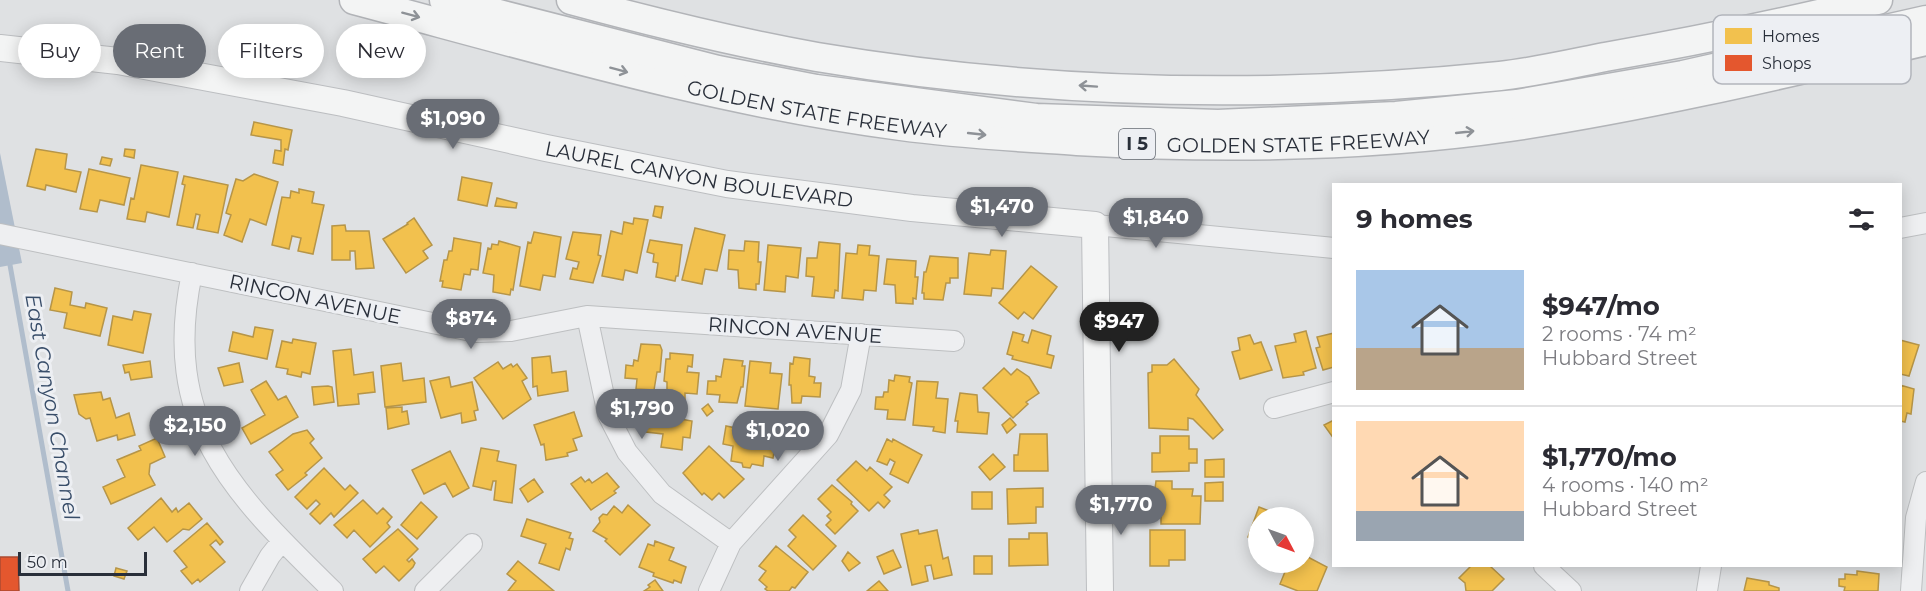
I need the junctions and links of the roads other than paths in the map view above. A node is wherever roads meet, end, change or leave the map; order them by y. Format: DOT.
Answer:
graph roads {
  1 [pos="354,0"];
  2 [pos="444,0"];
  3 [pos="495,0"];
  4 [pos="571,0"];
  5 [pos="1878,0"];
  6 [pos="1816,15"];
  7 [pos="1926,20"];
  8 [pos="1911,23"];
  9 [pos="1713,39"];
  10 [pos="1926,41"];
  11 [pos="1911,44"];
  12 [pos="0,48"];
  13 [pos="1713,53"];
  14 [pos="1713,68"];
  15 [pos="1740,84"];
  16 [pos="1926,223"];
  17 [pos="1095,225"];
  18 [pos="1902,228"];
  19 [pos="0,234"];
  20 [pos="1332,248"];
  21 [pos="192,273"];
  22 [pos="587,316"];
  23 [pos="861,334"];
  24 [pos="954,341"];
  25 [pos="1332,393"];
  26 [pos="1274,408"];
  27 [pos="1926,482"];
  28 [pos="282,541"];
  29 [pos="731,543"];
  30 [pos="472,544"];
  31 [pos="1545,567"];
  32 [pos="1711,567"];
  33 [pos="250,591"];
  34 [pos="333,591"];
  35 [pos="425,591"];
  36 [pos="709,591"];
  37 [pos="1100,591"];
  38 [pos="1571,591"];
  39 [pos="1707,591"];
  40 [pos="1911,591"];
  1 -- 15 [label="highway, GOLDEN STATE FREEWAY / I 5, one-way"];
  2 -- 14 [label="highway"];
  3 -- 13 [label="highway"];
  9 -- 4 [label="highway, one-way"];
  5 -- 6 [label="highway"];
  7 -- 8 [label="highway"];
  11 -- 10 [label="highway, GOLDEN STATE FREEWAY / I 5, one-way"];
  12 -- 17 [label="main road, LAUREL CANYON BOULEVARD"];
  16 -- 18 [label="street"];
  17 -- 20 [label="street, LAUREL CANYON BOULEVARD"];
  17 -- 37 [label="main road"];
  19 -- 21 [label="street, RINCON AVENUE"];
  21 -- 22 [label="street, RINCON AVENUE"];
  21 -- 28 [label="street"];
  22 -- 23 [label="street, RINCON AVENUE"];
  22 -- 29 [label="street"];
  23 -- 24 [label="street, RINCON AVENUE"];
  23 -- 29 [label="street"];
  25 -- 26 [label="street"];
  27 -- 40 [label="street"];
  28 -- 33 [label="street"];
  28 -- 34 [label="street"];
  29 -- 36 [label="street"];
  30 -- 35 [label="street"];
  31 -- 38 [label="street"];
  32 -- 39 [label="street"];
}
